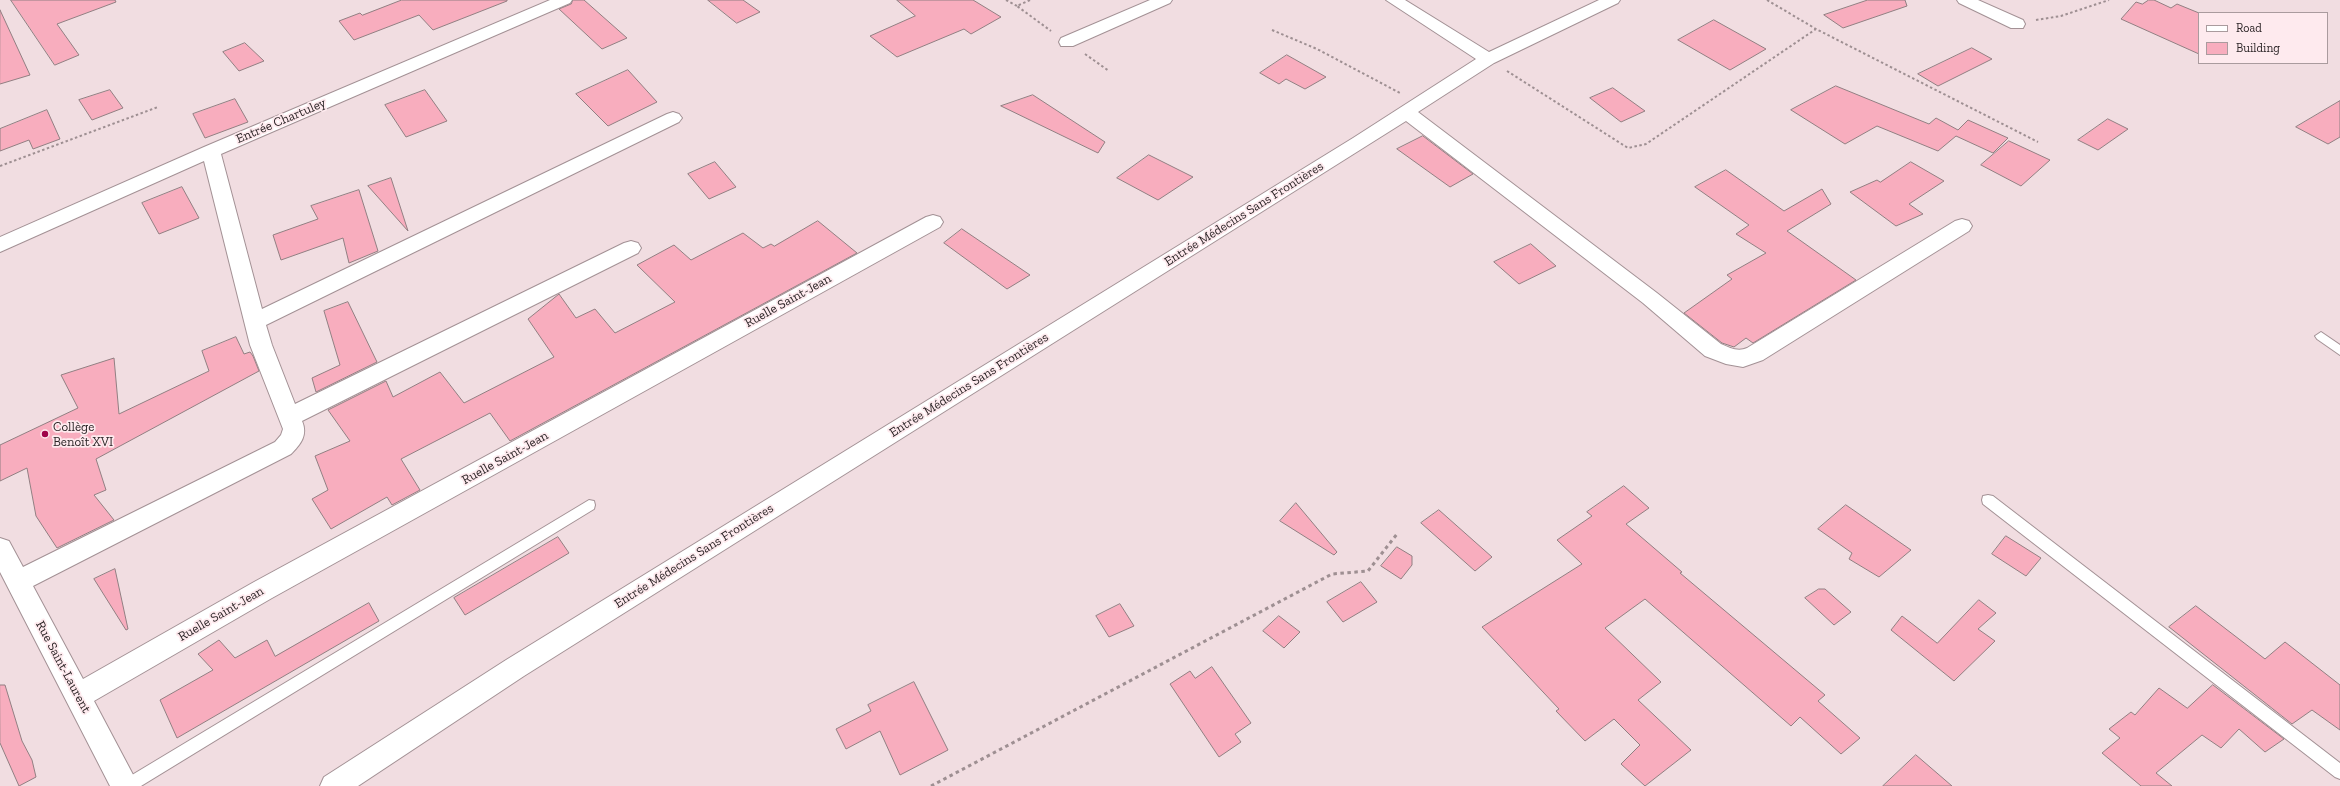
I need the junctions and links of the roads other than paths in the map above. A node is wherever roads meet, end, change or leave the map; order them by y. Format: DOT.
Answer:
graph roads {
  1 [pos="564,0"];
  2 [pos="1164,0"];
  3 [pos="1394,0"];
  4 [pos="1612,0"];
  5 [pos="1965,0"];
  6 [pos="2017,24"];
  7 [pos="1067,42"];
  8 [pos="1488,59"];
  9 [pos="1413,108"];
  10 [pos="672,118"];
  11 [pos="211,151"];
  12 [pos="933,222"];
  13 [pos="1962,226"];
  14 [pos="0,245"];
  15 [pos="631,248"];
  16 [pos="256,321"];
  17 [pos="2321,336"];
  18 [pos="2340,351"];
  19 [pos="289,417"];
  20 [pos="1988,500"];
  21 [pos="589,505"];
  22 [pos="0,548"];
  23 [pos="18,581"];
  24 [pos="78,696"];
  25 [pos="2340,772"];
  26 [pos="126,786"];
  27 [pos="334,786"];
  1 -- 11 [label="street, Entrée Chartuley"];
  2 -- 7 [label="street"];
  3 -- 8 [label="street"];
  4 -- 8 [label="street, Entrée Médecins Sans Frontières"];
  5 -- 6 [label="street"];
  8 -- 9 [label="street, Entrée Médecins Sans Frontières"];
  9 -- 13 [label="street"];
  9 -- 27 [label="street, Entrée Médecins Sans Frontières"];
  10 -- 16 [label="street"];
  11 -- 14 [label="street, Entrée Chartuley"];
  11 -- 16 [label="street"];
  12 -- 24 [label="street, Ruelle Saint-Jean"];
  15 -- 19 [label="street"];
  16 -- 19 [label="street"];
  17 -- 18 [label="lane"];
  19 -- 23 [label="street"];
  20 -- 25 [label="lane"];
  21 -- 26 [label="lane"];
  22 -- 23 [label="street, Rue Saint-Laurent"];
  23 -- 24 [label="street, Rue Saint-Laurent"];
  24 -- 26 [label="street, Rue Saint-Laurent"];
}
